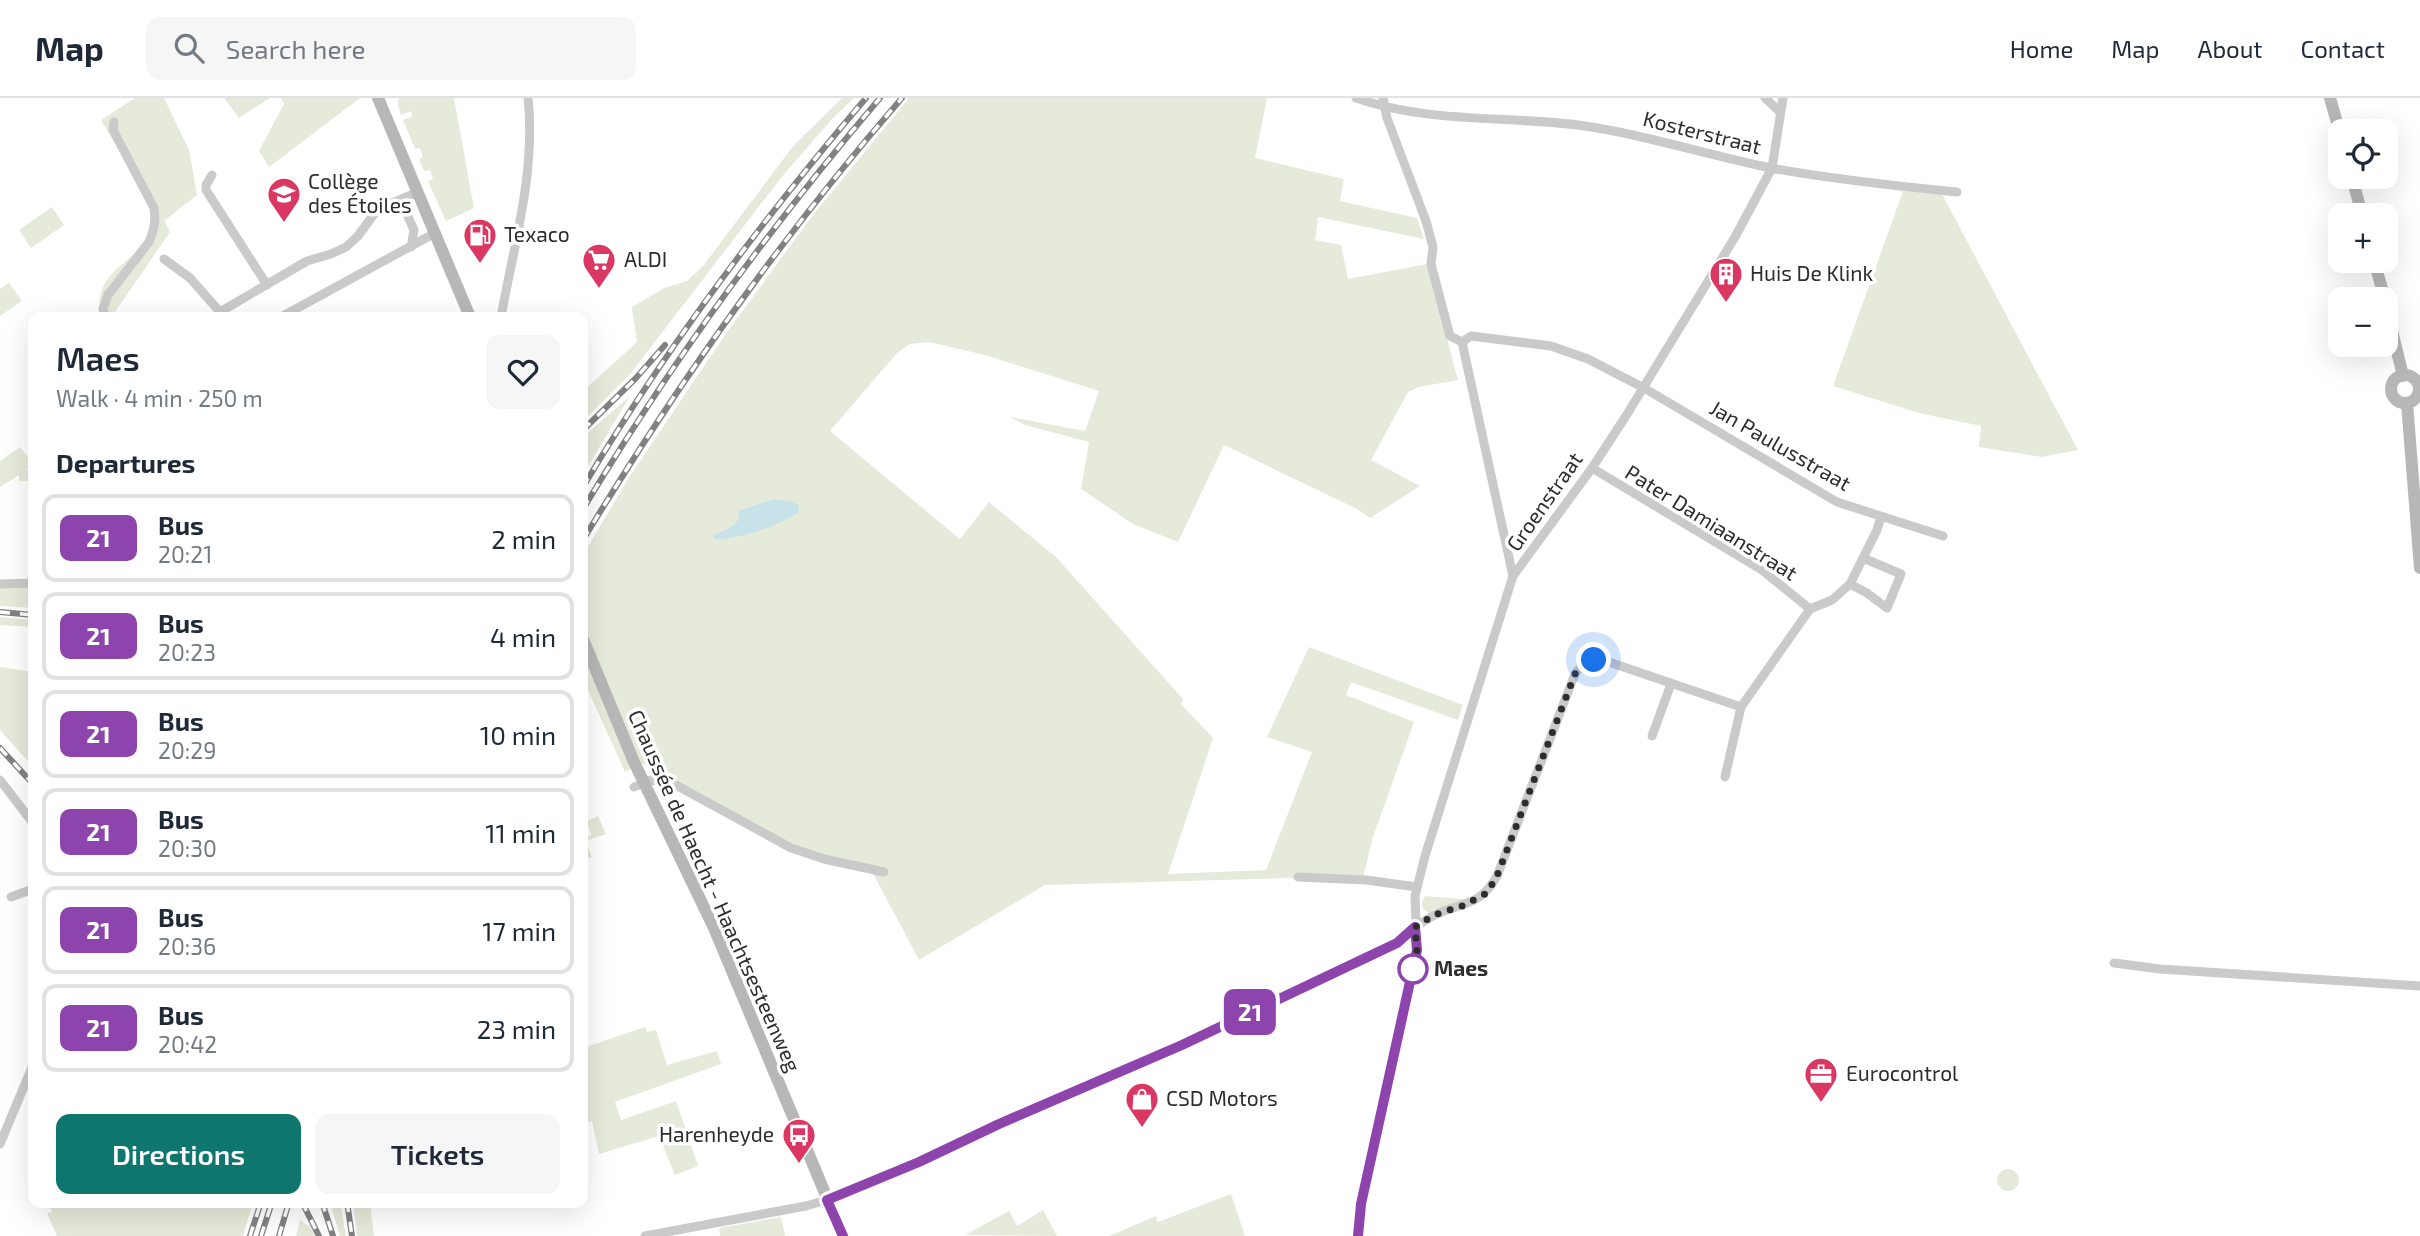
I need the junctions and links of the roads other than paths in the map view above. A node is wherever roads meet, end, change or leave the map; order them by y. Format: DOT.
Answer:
graph roads {
  1 [pos="378,98"];
  2 [pos="528,98"];
  3 [pos="1356,98"];
  4 [pos="1765,98"];
  5 [pos="1783,98"];
  6 [pos="2330,98"];
  7 [pos="1383,103"];
  8 [pos="1779,111"];
  9 [pos="2336,119"];
  10 [pos="114,122"];
  11 [pos="1772,168"];
  12 [pos="212,175"];
  13 [pos="418,192"];
  14 [pos="1956,192"];
  15 [pos="401,200"];
  16 [pos="435,233"];
  17 [pos="411,247"];
  18 [pos="164,259"];
  19 [pos="267,285"];
  20 [pos="104,312"];
  21 [pos="219,312"];
  22 [pos="224,312"];
  23 [pos="290,312"];
  24 [pos="468,312"];
  25 [pos="502,312"];
  26 [pos="1462,342"];
  27 [pos="2398,355"];
  28 [pos="2403,376"];
  29 [pos="1644,388"];
  30 [pos="2419,388"];
  31 [pos="2407,403"];
  32 [pos="1592,468"];
  33 [pos="1881,517"];
  34 [pos="1944,536"];
  35 [pos="1863,558"];
  36 [pos="2420,568"];
  37 [pos="1513,576"];
  38 [pos="28,583"];
  39 [pos="0,584"];
  40 [pos="1850,584"];
  41 [pos="1811,609"];
  42 [pos="588,652"];
  43 [pos="1671,684"];
  44 [pos="1741,707"];
  45 [pos="1652,736"];
  46 [pos="1725,776"];
  47 [pos="0,780"];
  48 [pos="639,784"];
  49 [pos="28,816"];
  50 [pos="884,872"];
  51 [pos="1298,877"];
  52 [pos="1417,887"];
  53 [pos="28,891"];
  54 [pos="11,897"];
  55 [pos="1415,927"];
  56 [pos="2114,963"];
  57 [pos="2420,986"];
  58 [pos="28,1077"];
  59 [pos="0,1144"];
  60 [pos="827,1200"];
  61 [pos="645,1236"];
  62 [pos="844,1236"];
  63 [pos="1358,1236"];
  1 -- 13 [label="main road"];
  2 -- 25 [label="street"];
  3 -- 7 [label="street, Kosterstraat"];
  4 -- 8 [label="street"];
  5 -- 8 [label="street"];
  6 -- 9 [label="main road"];
  7 -- 11 [label="street, Kosterstraat"];
  7 -- 26 [label="street"];
  8 -- 11 [label="street"];
  10 -- 20 [label="street"];
  11 -- 14 [label="street, Kosterstraat"];
  11 -- 29 [label="street, Groenstraat"];
  12 -- 19 [label="street"];
  13 -- 15 [label="street"];
  13 -- 16 [label="main road"];
  15 -- 17 [label="street"];
  15 -- 19 [label="street"];
  16 -- 17 [label="street"];
  16 -- 24 [label="main road"];
  17 -- 23 [label="street"];
  18 -- 21 [label="street"];
  19 -- 22 [label="street"];
  26 -- 29 [label="street, Jan Paulusstraat"];
  26 -- 37 [label="street"];
  27 -- 28 [label="main road"];
  28 -- 30 [label="main road"];
  28 -- 31 [label="main road"];
  29 -- 32 [label="street, Groenstraat"];
  29 -- 33 [label="street, Jan Paulusstraat"];
  30 -- 31 [label="main road"];
  31 -- 36 [label="main road"];
  32 -- 37 [label="street, Groenstraat"];
  32 -- 41 [label="street, Pater Damiaanstraat"];
  33 -- 34 [label="street, Jan Paulusstraat"];
  33 -- 35 [label="street"];
  35 -- 40 [label="street"];
  35 -- 40 [label="street"];
  37 -- 52 [label="street, Groenstraat"];
  38 -- 39 [label="street"];
  40 -- 41 [label="street"];
  41 -- 44 [label="street"];
  42 -- 48 [label="main road, Chaussée de Haecht - Haachtsesteenweg"];
  43 -- 44 [label="street"];
  43 -- 45 [label="street"];
  43 -- 55 [label="street"];
  44 -- 46 [label="street"];
  47 -- 49 [label="street"];
  48 -- 50 [label="street"];
  48 -- 60 [label="main road, Chaussée de Haecht - Haachtsesteenweg"];
  51 -- 52 [label="street"];
  52 -- 55 [label="street, Groenstraat"];
  53 -- 54 [label="street"];
  55 -- 60 [label="street"];
  55 -- 63 [label="street, Groenstraat"];
  56 -- 57 [label="street"];
  58 -- 59 [label="street"];
  60 -- 61 [label="street"];
  60 -- 62 [label="main road, Chaussée de Haecht - Haachtsesteenweg"];
}
